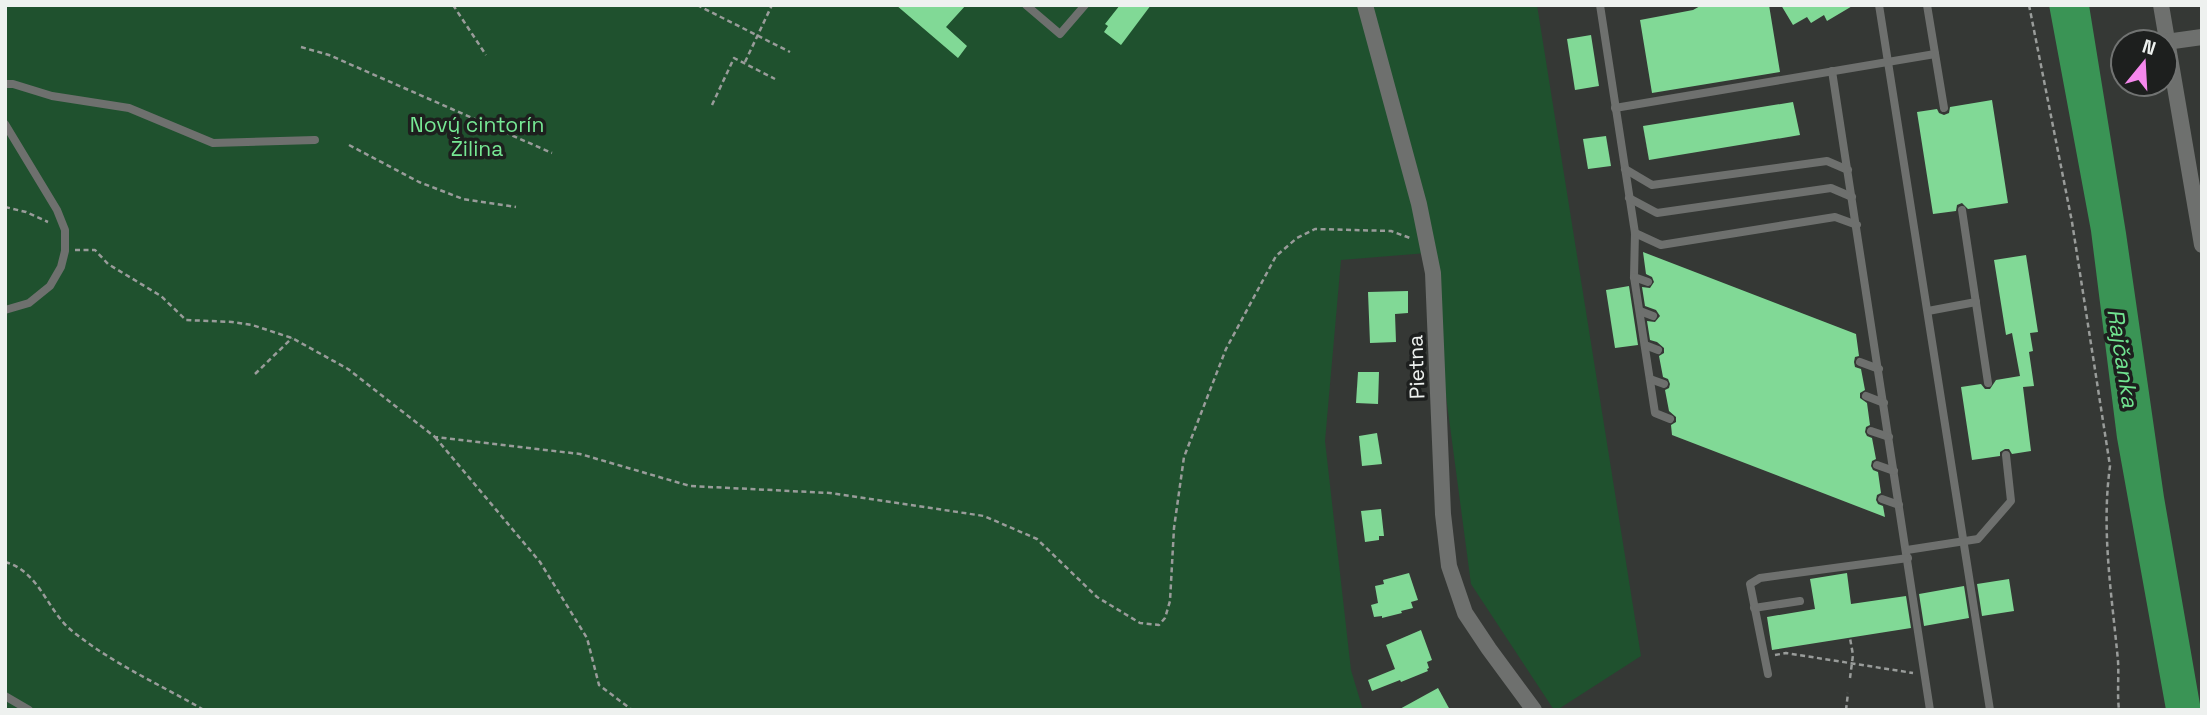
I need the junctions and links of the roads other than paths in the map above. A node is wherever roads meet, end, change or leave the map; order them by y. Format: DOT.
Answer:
graph roads {
  1 [pos="1026,5"];
  2 [pos="1085,5"];
  3 [pos="1365,5"];
  4 [pos="1600,5"];
  5 [pos="1880,5"];
  6 [pos="1927,5"];
  7 [pos="2161,5"];
  8 [pos="2164,28"];
  9 [pos="2202,37"];
  10 [pos="2179,40"];
  11 [pos="1935,54"];
  12 [pos="1888,62"];
  13 [pos="1832,71"];
  14 [pos="5,84"];
  15 [pos="2176,98"];
  16 [pos="1944,107"];
  17 [pos="1615,108"];
  18 [pos="5,124"];
  19 [pos="315,140"];
  20 [pos="1625,169"];
  21 [pos="1848,170"];
  22 [pos="1852,197"];
  23 [pos="1629,198"];
  24 [pos="1962,210"];
  25 [pos="1857,225"];
  26 [pos="1634,233"];
  27 [pos="2202,245"];
  28 [pos="1634,277"];
  29 [pos="1648,282"];
  30 [pos="1976,302"];
  31 [pos="5,310"];
  32 [pos="1640,311"];
  33 [pos="1928,311"];
  34 [pos="1653,316"];
  35 [pos="1645,345"];
  36 [pos="1658,350"];
  37 [pos="1860,362"];
  38 [pos="1879,369"];
  39 [pos="1650,379"];
  40 [pos="1988,383"];
  41 [pos="1664,384"];
  42 [pos="1866,396"];
  43 [pos="1884,403"];
  44 [pos="1670,419"];
  45 [pos="1871,430"];
  46 [pos="1889,437"];
  47 [pos="2006,455"];
  48 [pos="1877,465"];
  49 [pos="1894,471"];
  50 [pos="1882,499"];
  51 [pos="1899,505"];
  52 [pos="1964,541"];
  53 [pos="1907,554"];
  54 [pos="1800,601"];
  55 [pos="1754,608"];
  56 [pos="1768,674"];
  57 [pos="5,696"];
  58 [pos="29,710"];
  59 [pos="1534,710"];
  60 [pos="1930,710"];
  61 [pos="1990,710"];
  1 -- 2 [label="lane"];
  3 -- 59 [label="street, Pietna"];
  4 -- 17 [label="lane"];
  5 -- 12 [label="lane"];
  6 -- 11 [label="lane"];
  7 -- 8 [label="street"];
  9 -- 10 [label="street"];
  11 -- 12 [label="lane"];
  11 -- 16 [label="lane"];
  12 -- 13 [label="lane"];
  12 -- 33 [label="lane"];
  13 -- 17 [label="lane"];
  13 -- 21 [label="lane"];
  14 -- 19 [label="lane"];
  15 -- 27 [label="street"];
  17 -- 20 [label="lane"];
  18 -- 31 [label="lane"];
  20 -- 21 [label="lane"];
  20 -- 23 [label="lane"];
  21 -- 22 [label="lane"];
  22 -- 23 [label="lane"];
  22 -- 25 [label="lane"];
  23 -- 26 [label="lane"];
  24 -- 30 [label="lane"];
  25 -- 26 [label="lane"];
  25 -- 38 [label="lane"];
  26 -- 28 [label="lane"];
  28 -- 29 [label="lane"];
  28 -- 32 [label="lane"];
  30 -- 33 [label="lane"];
  30 -- 40 [label="lane"];
  32 -- 34 [label="lane"];
  32 -- 35 [label="lane"];
  33 -- 52 [label="lane"];
  35 -- 36 [label="lane"];
  35 -- 39 [label="lane"];
  37 -- 38 [label="lane"];
  38 -- 43 [label="lane"];
  39 -- 41 [label="lane"];
  39 -- 44 [label="lane"];
  42 -- 43 [label="lane"];
  43 -- 46 [label="lane"];
  45 -- 46 [label="lane"];
  46 -- 49 [label="lane"];
  47 -- 52 [label="lane"];
  48 -- 49 [label="lane"];
  49 -- 51 [label="lane"];
  50 -- 51 [label="lane"];
  51 -- 53 [label="lane"];
  52 -- 53 [label="lane"];
  52 -- 61 [label="lane"];
  53 -- 55 [label="lane"];
  53 -- 60 [label="lane"];
  54 -- 55 [label="lane"];
  55 -- 56 [label="lane"];
  57 -- 58 [label="lane"];
}
